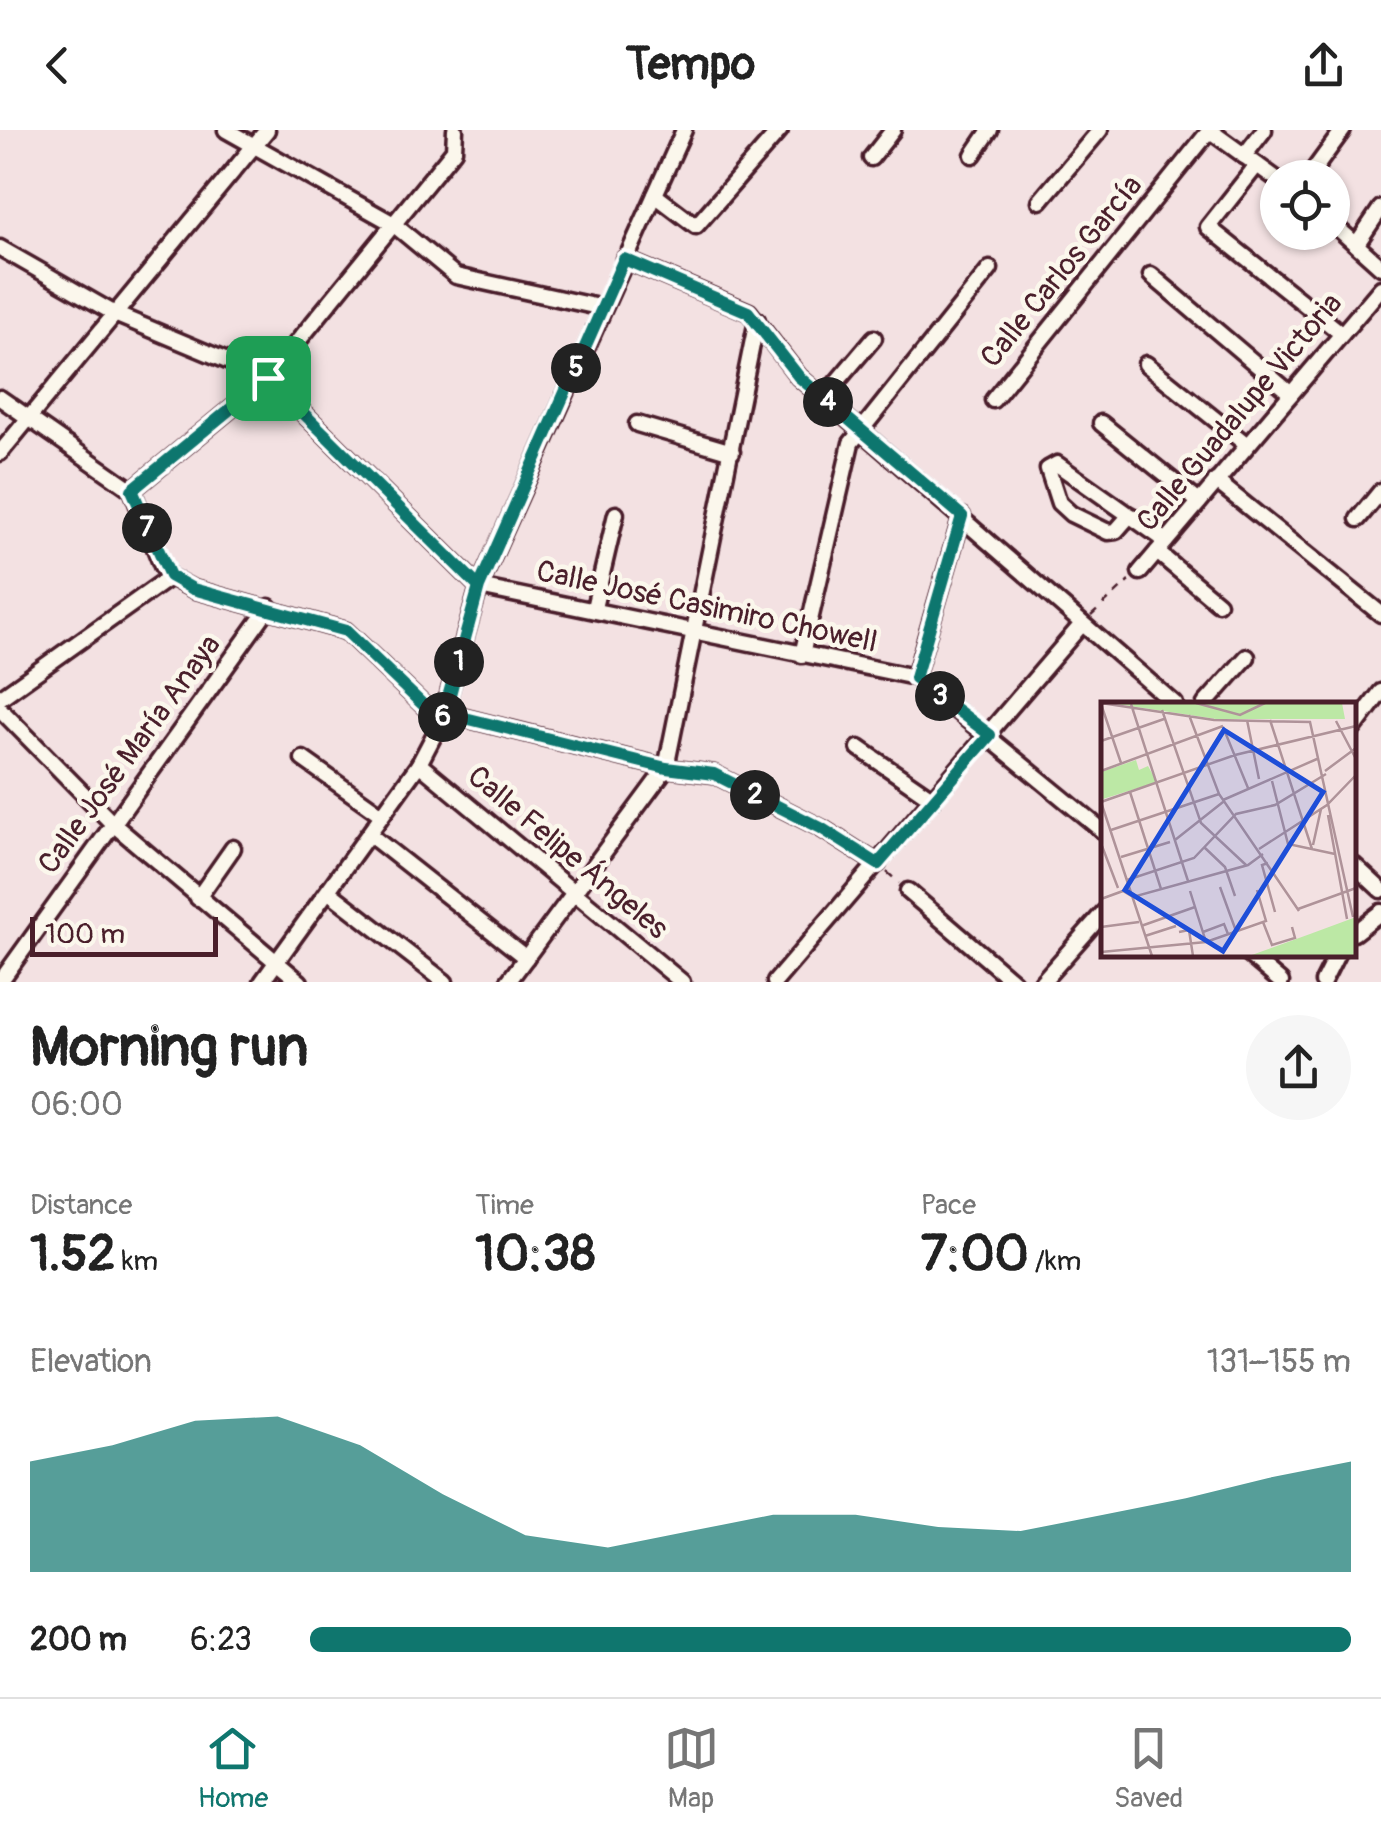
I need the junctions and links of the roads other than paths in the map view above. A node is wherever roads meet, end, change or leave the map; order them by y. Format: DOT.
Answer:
graph roads {
  1 [pos="226,130"];
  2 [pos="267,130"];
  3 [pos="455,130"];
  4 [pos="684,130"];
  5 [pos="780,130"];
  6 [pos="893,130"];
  7 [pos="990,130"];
  8 [pos="1100,130"];
  9 [pos="1209,130"];
  10 [pos="1264,130"];
  11 [pos="1343,130"];
  12 [pos="255,144"];
  13 [pos="973,155"];
  14 [pos="871,158"];
  15 [pos="1250,160"];
  16 [pos="1321,160"];
  17 [pos="1260,167"];
  18 [pos="654,195"];
  19 [pos="1040,201"];
  20 [pos="1381,208"];
  21 [pos="392,223"];
  22 [pos="1350,236"];
  23 [pos="1358,242"];
  24 [pos="0,248"];
  25 [pos="624,259"];
  26 [pos="1381,266"];
  27 [pos="990,269"];
  28 [pos="1151,275"];
  29 [pos="1381,288"];
  30 [pos="603,308"];
  31 [pos="116,314"];
  32 [pos="757,320"];
  33 [pos="1342,334"];
  34 [pos="874,338"];
  35 [pos="1146,364"];
  36 [pos="268,378"];
  37 [pos="1291,394"];
  38 [pos="0,398"];
  39 [pos="824,398"];
  40 [pos="993,400"];
  41 [pos="32,417"];
  42 [pos="1101,423"];
  43 [pos="637,424"];
  44 [pos="862,430"];
  45 [pos="1248,445"];
  46 [pos="732,452"];
  47 [pos="0,453"];
  48 [pos="1216,481"];
  49 [pos="132,490"];
  50 [pos="1381,490"];
  51 [pos="1199,502"];
  52 [pos="616,514"];
  53 [pos="962,516"];
  54 [pos="1130,516"];
  55 [pos="1358,519"];
  56 [pos="1161,546"];
  57 [pos="1140,572"];
  58 [pos="170,576"];
  59 [pos="479,587"];
  60 [pos="1218,603"];
  61 [pos="269,608"];
  62 [pos="594,608"];
  63 [pos="1381,614"];
  64 [pos="1082,624"];
  65 [pos="694,629"];
  66 [pos="802,655"];
  67 [pos="1247,658"];
  68 [pos="915,678"];
  69 [pos="1381,692"];
  70 [pos="0,698"];
  71 [pos="1173,702"];
  72 [pos="1207,702"];
  73 [pos="0,710"];
  74 [pos="443,718"];
  75 [pos="1356,725"];
  76 [pos="990,735"];
  77 [pos="859,748"];
  78 [pos="303,759"];
  79 [pos="419,764"];
  80 [pos="666,768"];
  81 [pos="933,799"];
  82 [pos="382,815"];
  83 [pos="113,824"];
  84 [pos="1101,829"];
  85 [pos="370,836"];
  86 [pos="233,848"];
  87 [pos="878,864"];
  88 [pos="1356,867"];
  89 [pos="572,890"];
  90 [pos="1381,890"];
  91 [pos="908,891"];
  92 [pos="329,892"];
  93 [pos="198,898"];
  94 [pos="1381,912"];
  95 [pos="1101,915"];
  96 [pos="1356,932"];
  97 [pos="1252,957"];
  98 [pos="1336,957"];
  99 [pos="526,958"];
  100 [pos="276,963"];
  101 [pos="0,982"];
  102 [pos="262,982"];
  103 [pos="300,982"];
  104 [pos="446,982"];
  105 [pos="508,982"];
  106 [pos="682,982"];
  107 [pos="774,982"];
  108 [pos="1014,982"];
  109 [pos="1042,982"];
  110 [pos="1281,982"];
  111 [pos="1323,982"];
  1 -- 12 [label="street"];
  2 -- 12 [label="street"];
  3 -- 21 [label="street"];
  4 -- 18 [label="street"];
  5 -- 18 [label="street"];
  6 -- 14 [label="street"];
  7 -- 13 [label="street"];
  8 -- 19 [label="street"];
  9 -- 15 [label="street"];
  9 -- 40 [label="street, Calle Carlos García"];
  10 -- 15 [label="street"];
  11 -- 16 [label="street"];
  12 -- 21 [label="street"];
  12 -- 31 [label="street"];
  15 -- 17 [label="street"];
  15 -- 33 [label="street"];
  18 -- 25 [label="street"];
  20 -- 23 [label="street"];
  21 -- 30 [label="street"];
  21 -- 36 [label="street"];
  22 -- 23 [label="street"];
  23 -- 26 [label="street"];
  24 -- 31 [label="street"];
  25 -- 30 [label="street"];
  25 -- 32 [label="street"];
  27 -- 44 [label="street"];
  28 -- 37 [label="street"];
  29 -- 33 [label="street, Calle Guadalupe Victoria"];
  30 -- 59 [label="street"];
  31 -- 36 [label="street"];
  31 -- 41 [label="street"];
  32 -- 39 [label="street"];
  32 -- 46 [label="street"];
  33 -- 37 [label="street, Calle Guadalupe Victoria"];
  34 -- 39 [label="street"];
  35 -- 45 [label="street"];
  36 -- 49 [label="street"];
  36 -- 59 [label="street"];
  37 -- 45 [label="street, Calle Guadalupe Victoria"];
  38 -- 41 [label="street"];
  39 -- 44 [label="street"];
  41 -- 47 [label="street"];
  41 -- 49 [label="street"];
  42 -- 51 [label="street"];
  43 -- 46 [label="street"];
  44 -- 53 [label="street"];
  44 -- 66 [label="street"];
  45 -- 48 [label="street, Calle Guadalupe Victoria"];
  46 -- 65 [label="street"];
  48 -- 51 [label="street, Calle Guadalupe Victoria"];
  48 -- 63 [label="street"];
  49 -- 58 [label="street"];
  50 -- 55 [label="street"];
  51 -- 56 [label="street, Calle Guadalupe Victoria"];
  52 -- 62 [label="street"];
  53 -- 64 [label="street"];
  53 -- 68 [label="street"];
  54 -- 54 [label="street"];
  54 -- 56 [label="street"];
  56 -- 57 [label="street, Calle Guadalupe Victoria"];
  56 -- 60 [label="street"];
  58 -- 61 [label="street"];
  58 -- 70 [label="street"];
  59 -- 62 [label="street, Calle José Casimiro Chowell"];
  59 -- 74 [label="street"];
  61 -- 74 [label="street"];
  61 -- 83 [label="street, Calle José María Anaya"];
  62 -- 65 [label="street, Calle José Casimiro Chowell"];
  64 -- 71 [label="street"];
  64 -- 76 [label="street"];
  65 -- 66 [label="street, Calle José Casimiro Chowell"];
  65 -- 80 [label="street"];
  66 -- 68 [label="street, Calle José Casimiro Chowell"];
  67 -- 72 [label="street"];
  68 -- 76 [label="street, Calle José Casimiro Chowell"];
  69 -- 75 [label="street"];
  73 -- 83 [label="street"];
  74 -- 79 [label="street"];
  74 -- 80 [label="street"];
  76 -- 81 [label="street"];
  76 -- 84 [label="street, Calle José Casimiro Chowell"];
  77 -- 81 [label="street"];
  78 -- 82 [label="street"];
  79 -- 82 [label="street"];
  79 -- 89 [label="street, Calle Felipe Ángeles"];
  80 -- 87 [label="street"];
  80 -- 89 [label="street"];
  81 -- 87 [label="street"];
  82 -- 85 [label="street"];
  83 -- 93 [label="street"];
  83 -- 101 [label="street, Calle José María Anaya"];
  85 -- 92 [label="street"];
  85 -- 99 [label="street"];
  86 -- 93 [label="street"];
  87 -- 107 [label="street"];
  88 -- 90 [label="street"];
  89 -- 99 [label="street"];
  89 -- 106 [label="street, Calle Felipe Ángeles"];
  91 -- 108 [label="street"];
  92 -- 100 [label="street"];
  92 -- 104 [label="street"];
  93 -- 100 [label="street"];
  94 -- 96 [label="street"];
  95 -- 109 [label="street"];
  97 -- 110 [label="street"];
  98 -- 111 [label="street"];
  99 -- 105 [label="street"];
  100 -- 102 [label="street"];
  100 -- 103 [label="street"];
}
